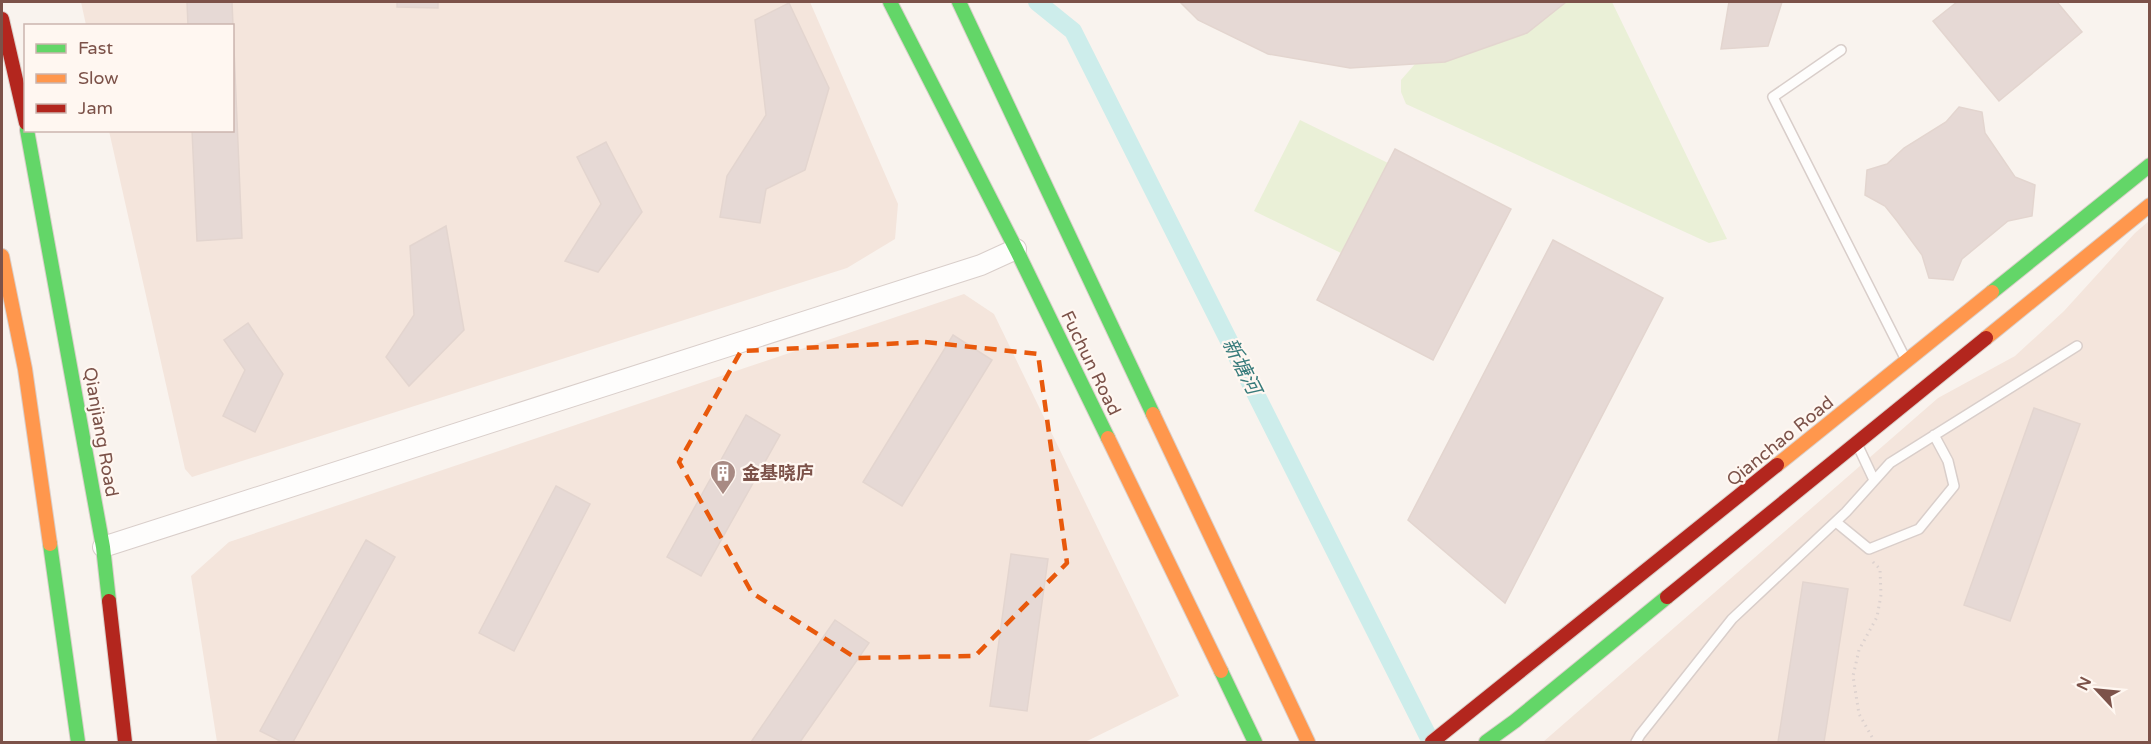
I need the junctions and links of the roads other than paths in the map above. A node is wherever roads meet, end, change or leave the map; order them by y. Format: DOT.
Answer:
graph roads {
  1 [pos="890,2"];
  2 [pos="959,2"];
  3 [pos="2,19"];
  4 [pos="1841,50"];
  5 [pos="24,114"];
  6 [pos="27,132"];
  7 [pos="2150,165"];
  8 [pos="2150,205"];
  9 [pos="1016,249"];
  10 [pos="2,256"];
  11 [pos="9,334"];
  12 [pos="2077,346"];
  13 [pos="1907,362"];
  14 [pos="1935,435"];
  15 [pos="1857,443"];
  16 [pos="1874,480"];
  17 [pos="1836,522"];
  18 [pos="103,547"];
  19 [pos="78,742"];
  20 [pos="125,742"];
  21 [pos="1255,742"];
  22 [pos="1308,742"];
  23 [pos="1432,742"];
  24 [pos="1486,742"];
  25 [pos="1636,742"];
  1 -- 9 [label="main road, Fuchun Road"];
  2 -- 22 [label="main road, Fuchun Road"];
  3 -- 5 [label="main road"];
  4 -- 13 [label="lane"];
  6 -- 18 [label="main road, Qianjiang Road"];
  7 -- 13 [label="main road, Qianchao Road"];
  8 -- 15 [label="main road"];
  9 -- 18 [label="street"];
  9 -- 21 [label="main road, Fuchun Road"];
  10 -- 11 [label="main road"];
  11 -- 19 [label="main road"];
  12 -- 14 [label="lane"];
  13 -- 23 [label="main road, Qianchao Road"];
  14 -- 16 [label="lane"];
  14 -- 17 [label="lane"];
  15 -- 16 [label="lane"];
  15 -- 24 [label="main road"];
  16 -- 17 [label="lane"];
  17 -- 25 [label="lane"];
  18 -- 20 [label="main road, Qianjiang Road"];
}
